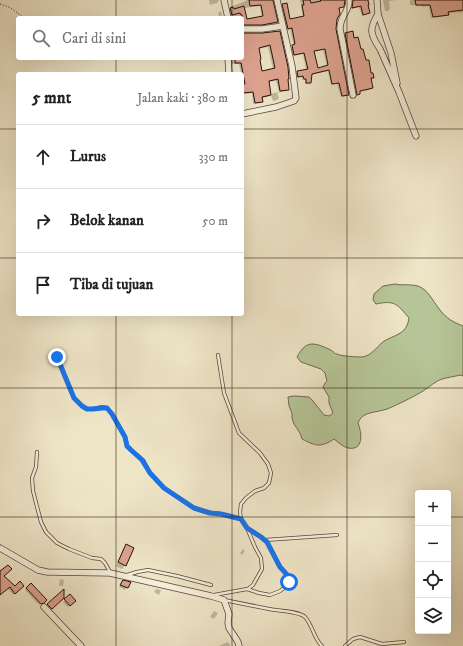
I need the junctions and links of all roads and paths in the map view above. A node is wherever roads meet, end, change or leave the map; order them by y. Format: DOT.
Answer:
graph roads {
  1 [pos="224,0"];
  2 [pos="277,0"];
  3 [pos="349,0"];
  4 [pos="377,0"];
  5 [pos="0,4"];
  6 [pos="378,14"];
  7 [pos="22,16"];
  8 [pos="228,16"];
  9 [pos="284,26"];
  10 [pos="244,29"];
  11 [pos="228,60"];
  12 [pos="229,72"];
  13 [pos="399,92"];
  14 [pos="353,95"];
  15 [pos="244,114"];
  16 [pos="416,136"];
  17 [pos="218,355"];
  18 [pos="57,357"];
  19 [pos="37,452"];
  20 [pos="241,519"];
  21 [pos="247,528"];
  22 [pos="337,535"];
  23 [pos="264,540"];
  24 [pos="0,548"];
  25 [pos="110,573"];
  26 [pos="125,576"];
  27 [pos="211,585"];
  28 [pos="247,589"];
  29 [pos="211,596"];
  30 [pos="224,600"];
  31 [pos="44,607"];
  32 [pos="404,642"];
  33 [pos="81,646"];
  34 [pos="240,646"];
  35 [pos="322,646"];
  36 [pos="345,646"];
  1 -- 8 [label="street"];
  2 -- 9 [label="street"];
  3 -- 14 [label="street"];
  4 -- 6 [label="street"];
  5 -- 7 [label="path"];
  6 -- 13 [label="street"];
  6 -- 13 [label="street"];
  9 -- 10 [label="street"];
  9 -- 15 [label="street"];
  11 -- 12 [label="street"];
  13 -- 16 [label="street"];
  17 -- 20 [label="lane"];
  18 -- 20 [label="lane"];
  19 -- 25 [label="lane"];
  20 -- 21 [label="lane"];
  21 -- 23 [label="lane"];
  21 -- 28 [label="lane"];
  22 -- 23 [label="lane"];
  23 -- 28 [label="lane"];
  24 -- 25 [label="street"];
  25 -- 26 [label="street"];
  26 -- 27 [label="lane"];
  26 -- 29 [label="street"];
  28 -- 29 [label="lane"];
  29 -- 30 [label="street"];
  30 -- 34 [label="street"];
  30 -- 35 [label="lane"];
  31 -- 33 [label="street"];
  32 -- 36 [label="lane"];
}
